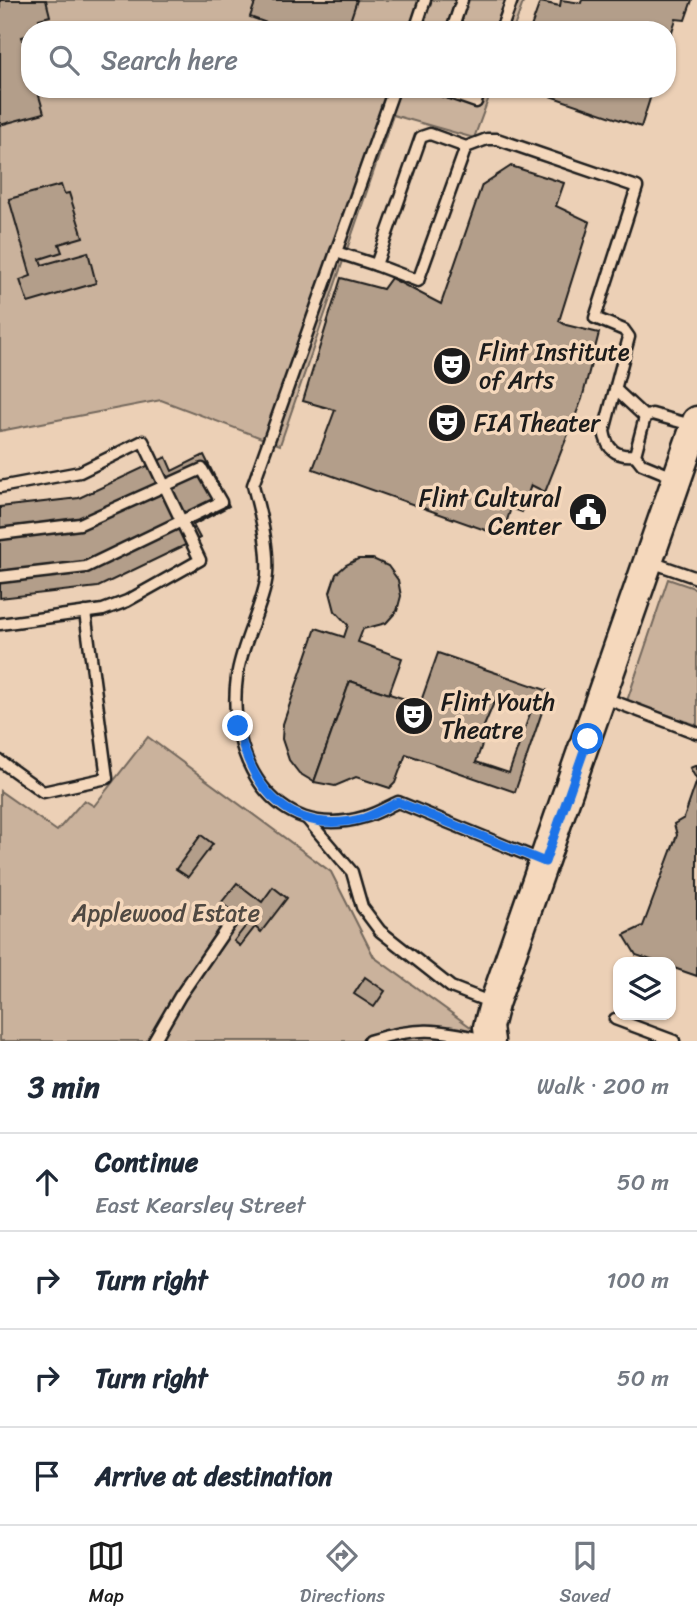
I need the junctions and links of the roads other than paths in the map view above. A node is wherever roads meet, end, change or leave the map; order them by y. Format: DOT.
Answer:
graph roads {
  1 [pos="425,0"];
  2 [pos="462,0"];
  3 [pos="512,0"];
  4 [pos="418,21"];
  5 [pos="455,21"];
  6 [pos="504,21"];
  7 [pos="391,98"];
  8 [pos="466,146"];
  9 [pos="336,252"];
  10 [pos="376,265"];
  11 [pos="616,390"];
  12 [pos="645,417"];
  13 [pos="696,424"];
  14 [pos="635,455"];
  15 [pos="676,478"];
  16 [pos="164,486"];
  17 [pos="0,487"];
  18 [pos="182,522"];
  19 [pos="0,534"];
  20 [pos="648,561"];
  21 [pos="0,577"];
  22 [pos="697,578"];
  23 [pos="85,612"];
  24 [pos="0,624"];
  25 [pos="602,697"];
  26 [pos="697,733"];
  27 [pos="0,761"];
  28 [pos="308,820"];
  29 [pos="545,862"];
  30 [pos="233,919"];
  31 [pos="494,1004"];
  32 [pos="618,1020"];
  33 [pos="154,1041"];
  34 [pos="369,1041"];
  35 [pos="490,1041"];
  36 [pos="674,1041"];
  1 -- 4 [label="lane"];
  2 -- 5 [label="lane"];
  3 -- 6 [label="lane"];
  7 -- 9 [label="lane"];
  8 -- 10 [label="lane"];
  8 -- 10 [label="lane"];
  8 -- 11 [label="lane"];
  9 -- 10 [label="lane"];
  9 -- 28 [label="lane"];
  11 -- 12 [label="lane"];
  11 -- 14 [label="lane"];
  12 -- 13 [label="lane"];
  12 -- 14 [label="lane"];
  13 -- 15 [label="street"];
  14 -- 15 [label="lane"];
  15 -- 20 [label="street"];
  16 -- 17 [label="lane"];
  16 -- 18 [label="lane"];
  16 -- 18 [label="lane"];
  16 -- 19 [label="lane"];
  18 -- 21 [label="lane"];
  18 -- 23 [label="lane"];
  20 -- 22 [label="lane"];
  20 -- 25 [label="street"];
  23 -- 24 [label="lane"];
  23 -- 27 [label="lane"];
  25 -- 26 [label="lane"];
  25 -- 29 [label="street"];
  28 -- 29 [label="lane"];
  28 -- 31 [label="lane"];
  29 -- 31 [label="street"];
  30 -- 33 [label="lane"];
  31 -- 35 [label="street"];
  32 -- 36 [label="lane"];
  34 -- 35 [label="lane"];
}
